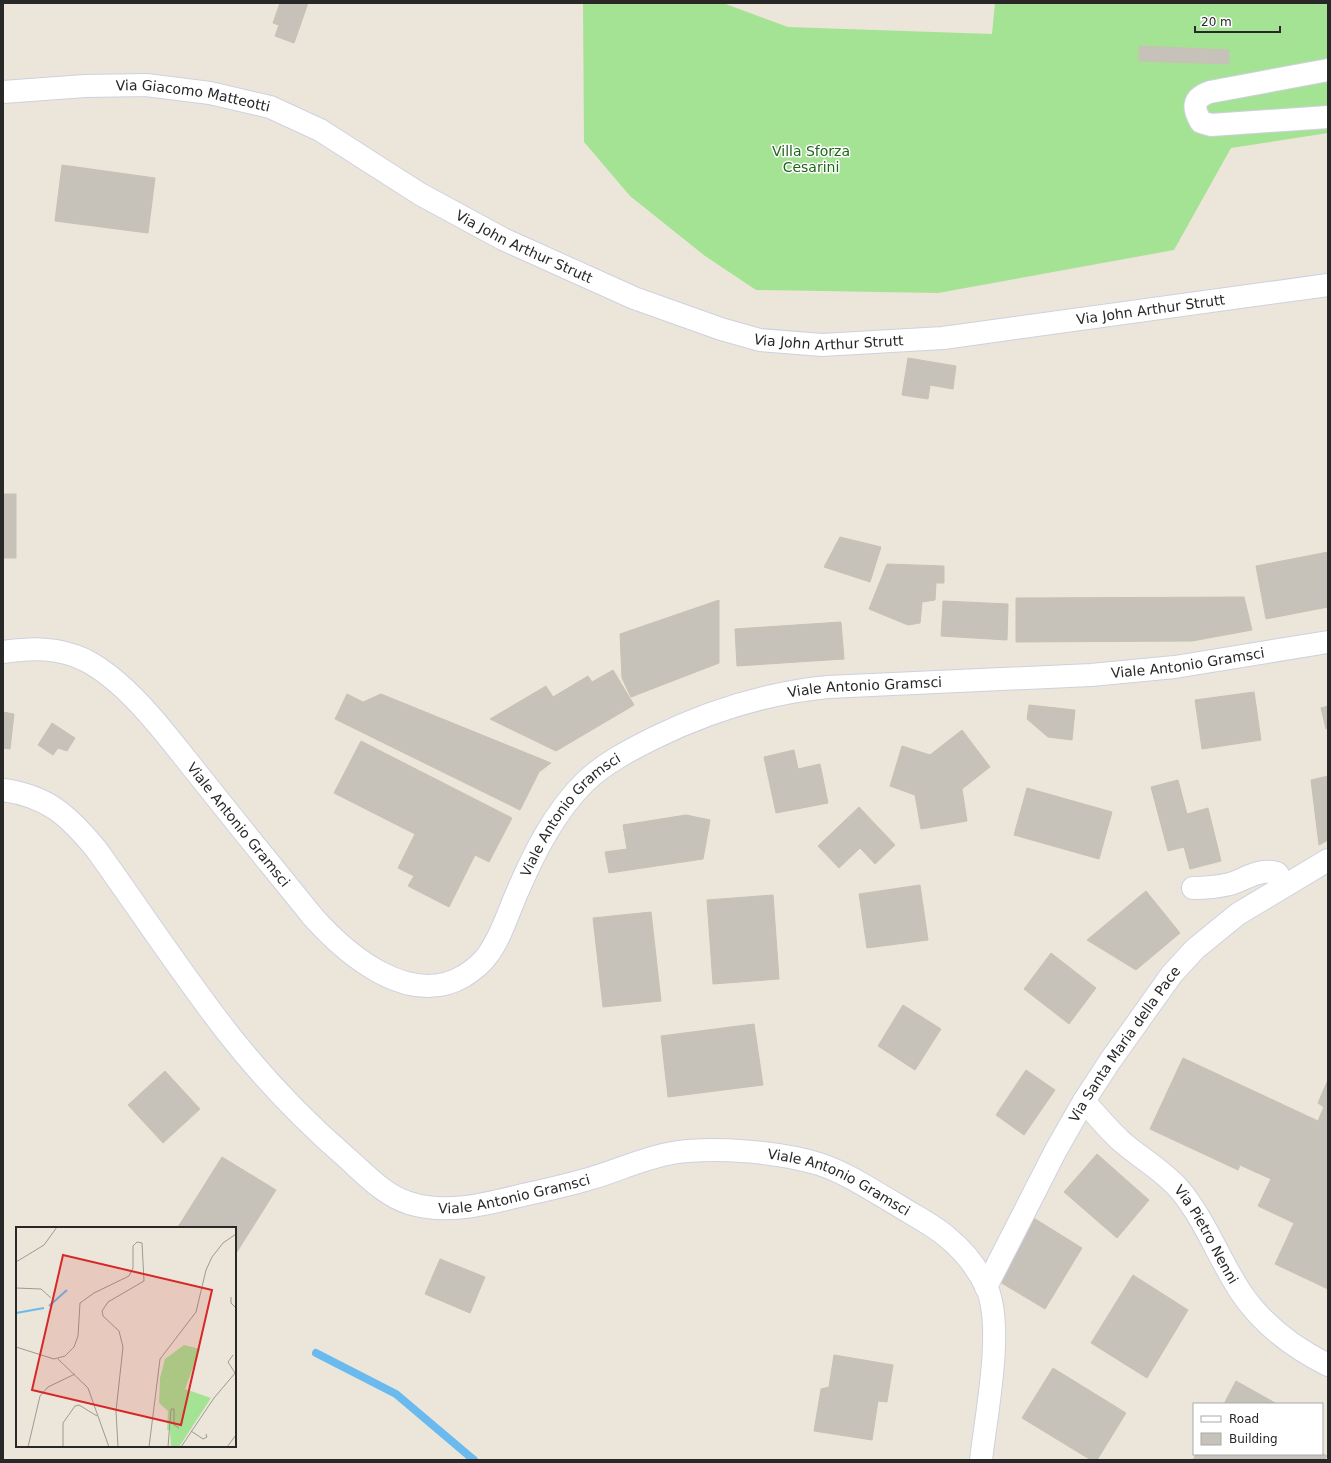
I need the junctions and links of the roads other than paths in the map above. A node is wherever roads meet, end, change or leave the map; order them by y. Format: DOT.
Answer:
graph roads {
  1 [pos="1328,70"];
  2 [pos="3,92"];
  3 [pos="1328,117"];
  4 [pos="367,162"];
  5 [pos="1328,285"];
  6 [pos="1328,642"];
  7 [pos="3,652"];
  8 [pos="3,790"];
  9 [pos="1328,860"];
  10 [pos="1286,885"];
  11 [pos="1193,888"];
  12 [pos="1084,1101"];
  13 [pos="986,1287"];
  14 [pos="1328,1365"];
  15 [pos="980,1460"];
  1 -- 3 [label="street"];
  2 -- 4 [label="street, Via Giacomo Matteotti"];
  4 -- 5 [label="street, Via John Arthur Strutt"];
  6 -- 7 [label="street, Viale Antonio Gramsci"];
  8 -- 13 [label="street, Viale Antonio Gramsci"];
  9 -- 10 [label="street, Via Santa Maria della Pace"];
  10 -- 11 [label="street"];
  10 -- 12 [label="street, Via Santa Maria della Pace"];
  12 -- 13 [label="street, Via Santa Maria della Pace"];
  12 -- 14 [label="street, Via Pietro Nenni"];
  13 -- 15 [label="street, Viale Antonio Gramsci"];
}
